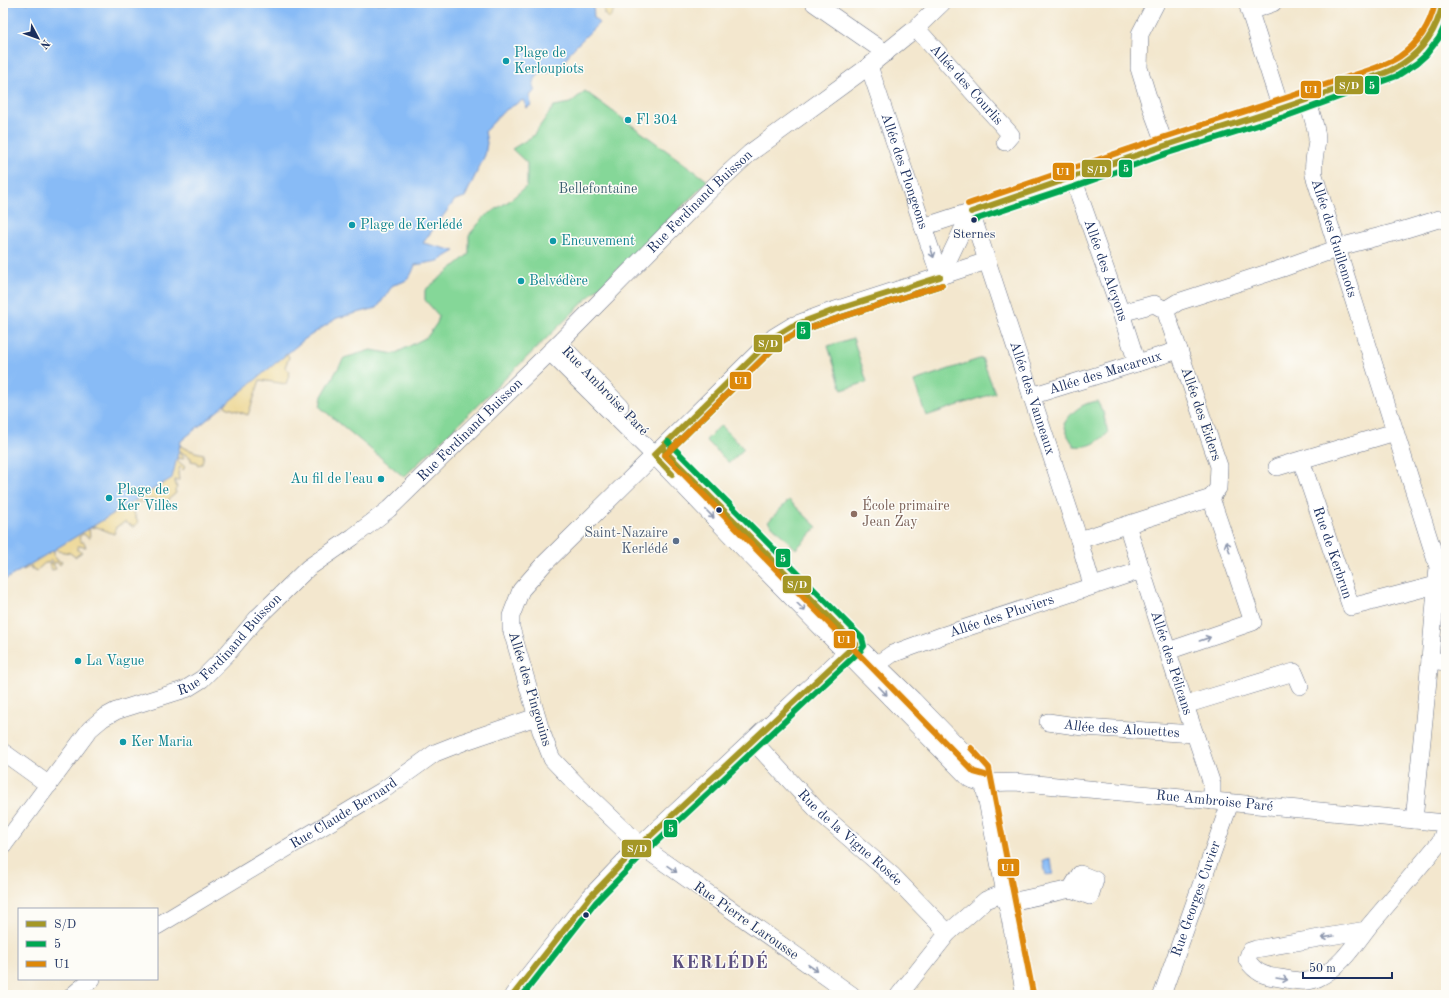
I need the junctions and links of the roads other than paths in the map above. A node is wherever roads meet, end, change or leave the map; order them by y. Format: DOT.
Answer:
graph roads {
  1 [pos="814,3"];
  2 [pos="942,3"];
  3 [pos="1156,3"];
  4 [pos="1273,3"];
  5 [pos="1443,3"];
  6 [pos="1249,7"];
  7 [pos="916,28"];
  8 [pos="886,53"];
  9 [pos="869,66"];
  10 [pos="1307,100"];
  11 [pos="1281,109"];
  12 [pos="1005,142"];
  13 [pos="1165,145"];
  14 [pos="1074,178"];
  15 [pos="971,212"];
  16 [pos="1443,220"];
  17 [pos="923,227"];
  18 [pos="1337,250"];
  19 [pos="987,261"];
  20 [pos="940,277"];
  21 [pos="1165,310"];
  22 [pos="1121,313"];
  23 [pos="554,348"];
  24 [pos="1179,350"];
  25 [pos="1137,363"];
  26 [pos="1032,396"];
  27 [pos="1395,432"];
  28 [pos="658,452"];
  29 [pos="1302,460"];
  30 [pos="1277,467"];
  31 [pos="1212,498"];
  32 [pos="1127,525"];
  33 [pos="1079,540"];
  34 [pos="1142,570"];
  35 [pos="1436,584"];
  36 [pos="1092,585"];
  37 [pos="851,648"];
  38 [pos="1168,652"];
  39 [pos="1438,661"];
  40 [pos="872,670"];
  41 [pos="1300,686"];
  42 [pos="1185,705"];
  43 [pos="536,717"];
  44 [pos="1048,722"];
  45 [pos="1195,734"];
  46 [pos="753,741"];
  47 [pos="3,752"];
  48 [pos="982,783"];
  49 [pos="49,785"];
  50 [pos="1212,801"];
  51 [pos="1230,803"];
  52 [pos="1414,820"];
  53 [pos="1446,823"];
  54 [pos="1446,827"];
  55 [pos="3,846"];
  56 [pos="640,846"];
  57 [pos="1072,889"];
  58 [pos="1005,898"];
  59 [pos="158,925"];
  60 [pos="1366,930"];
  61 [pos="948,933"];
  62 [pos="91,980"];
  63 [pos="73,995"];
  64 [pos="513,995"];
  65 [pos="852,995"];
  66 [pos="898,995"];
  67 [pos="1025,995"];
  68 [pos="1162,995"];
  1 -- 8 [label="street"];
  2 -- 7 [label="street, Rue Ferdinand Buisson"];
  3 -- 13 [label="street"];
  4 -- 6 [label="street"];
  5 -- 10 [label="street"];
  6 -- 11 [label="street"];
  7 -- 8 [label="street, Rue Ferdinand Buisson"];
  7 -- 12 [label="street, Allée des Courlis"];
  8 -- 9 [label="street, Rue Ferdinand Buisson"];
  9 -- 17 [label="street, Allée des Plongeons"];
  9 -- 23 [label="street, Rue Ferdinand Buisson"];
  10 -- 11 [label="street"];
  10 -- 18 [label="street, Allée des Guillemots"];
  11 -- 13 [label="street"];
  13 -- 14 [label="street"];
  14 -- 15 [label="street"];
  14 -- 22 [label="street, Allée des Alcyons"];
  15 -- 17 [label="street"];
  15 -- 19 [label="street, Allée des Vanneaux"];
  15 -- 20 [label="street"];
  16 -- 18 [label="street"];
  17 -- 20 [label="street, Allée des Plongeons, one-way"];
  18 -- 21 [label="street"];
  18 -- 27 [label="street, Allée des Guillemots"];
  19 -- 20 [label="street, Allée des Pingouins"];
  19 -- 26 [label="street, Allée des Vanneaux"];
  20 -- 28 [label="street, Allée des Pingouins"];
  21 -- 22 [label="street"];
  21 -- 24 [label="street, Allée des Eiders"];
  22 -- 25 [label="street, Allée des Alcyons"];
  23 -- 28 [label="street, Rue Ambroise Paré"];
  23 -- 49 [label="street, Rue Ferdinand Buisson"];
  24 -- 25 [label="street, Allée des Macareux"];
  24 -- 31 [label="street, Allée des Eiders"];
  25 -- 26 [label="street, Allée des Macareux"];
  26 -- 33 [label="street, Allée des Vanneaux"];
  27 -- 29 [label="street"];
  27 -- 35 [label="street"];
  28 -- 37 [label="street, Rue Ambroise Paré"];
  28 -- 43 [label="street, Allée des Pingouins"];
  29 -- 30 [label="street"];
  29 -- 35 [label="street, Rue de Kerbrun"];
  31 -- 32 [label="street"];
  38 -- 31 [label="street, one-way"];
  32 -- 33 [label="street"];
  32 -- 34 [label="street, Allée des Pélicans"];
  33 -- 36 [label="street, Allée des Vanneaux"];
  34 -- 36 [label="street, Allée des Pluviers"];
  34 -- 38 [label="street, Allée des Pélicans"];
  35 -- 39 [label="street"];
  36 -- 40 [label="street, Allée des Pluviers"];
  37 -- 40 [label="street, Rue Ambroise Paré"];
  37 -- 46 [label="street"];
  38 -- 42 [label="street, Allée des Pélicans"];
  39 -- 52 [label="street"];
  40 -- 48 [label="street, Rue Ambroise Paré"];
  41 -- 42 [label="street"];
  42 -- 45 [label="street, Allée des Pélicans"];
  43 -- 56 [label="street, Allée des Pingouins"];
  43 -- 59 [label="street, Rue Claude Bernard"];
  44 -- 45 [label="street, Allée des Alouettes"];
  45 -- 50 [label="street, Allée des Pélicans"];
  46 -- 56 [label="street"];
  46 -- 61 [label="street, Rue de la Vigne Rosée"];
  47 -- 49 [label="street"];
  48 -- 50 [label="street, Rue Ambroise Paré"];
  48 -- 58 [label="street"];
  49 -- 55 [label="street, Rue Ferdinand Buisson"];
  50 -- 51 [label="street, Rue Ambroise Paré"];
  51 -- 52 [label="street, Rue Ambroise Paré"];
  51 -- 68 [label="street, Rue Georges Cuvier"];
  52 -- 53 [label="street, Rue Ambroise Paré"];
  54 -- 60 [label="street"];
  56 -- 64 [label="street"];
  56 -- 65 [label="street, Rue Pierre Larousse, one-way"];
  57 -- 58 [label="street"];
  58 -- 61 [label="street"];
  58 -- 67 [label="street"];
  60 -- 60 [label="street, one-way"];
  61 -- 66 [label="street"];
  62 -- 63 [label="street"];
}
